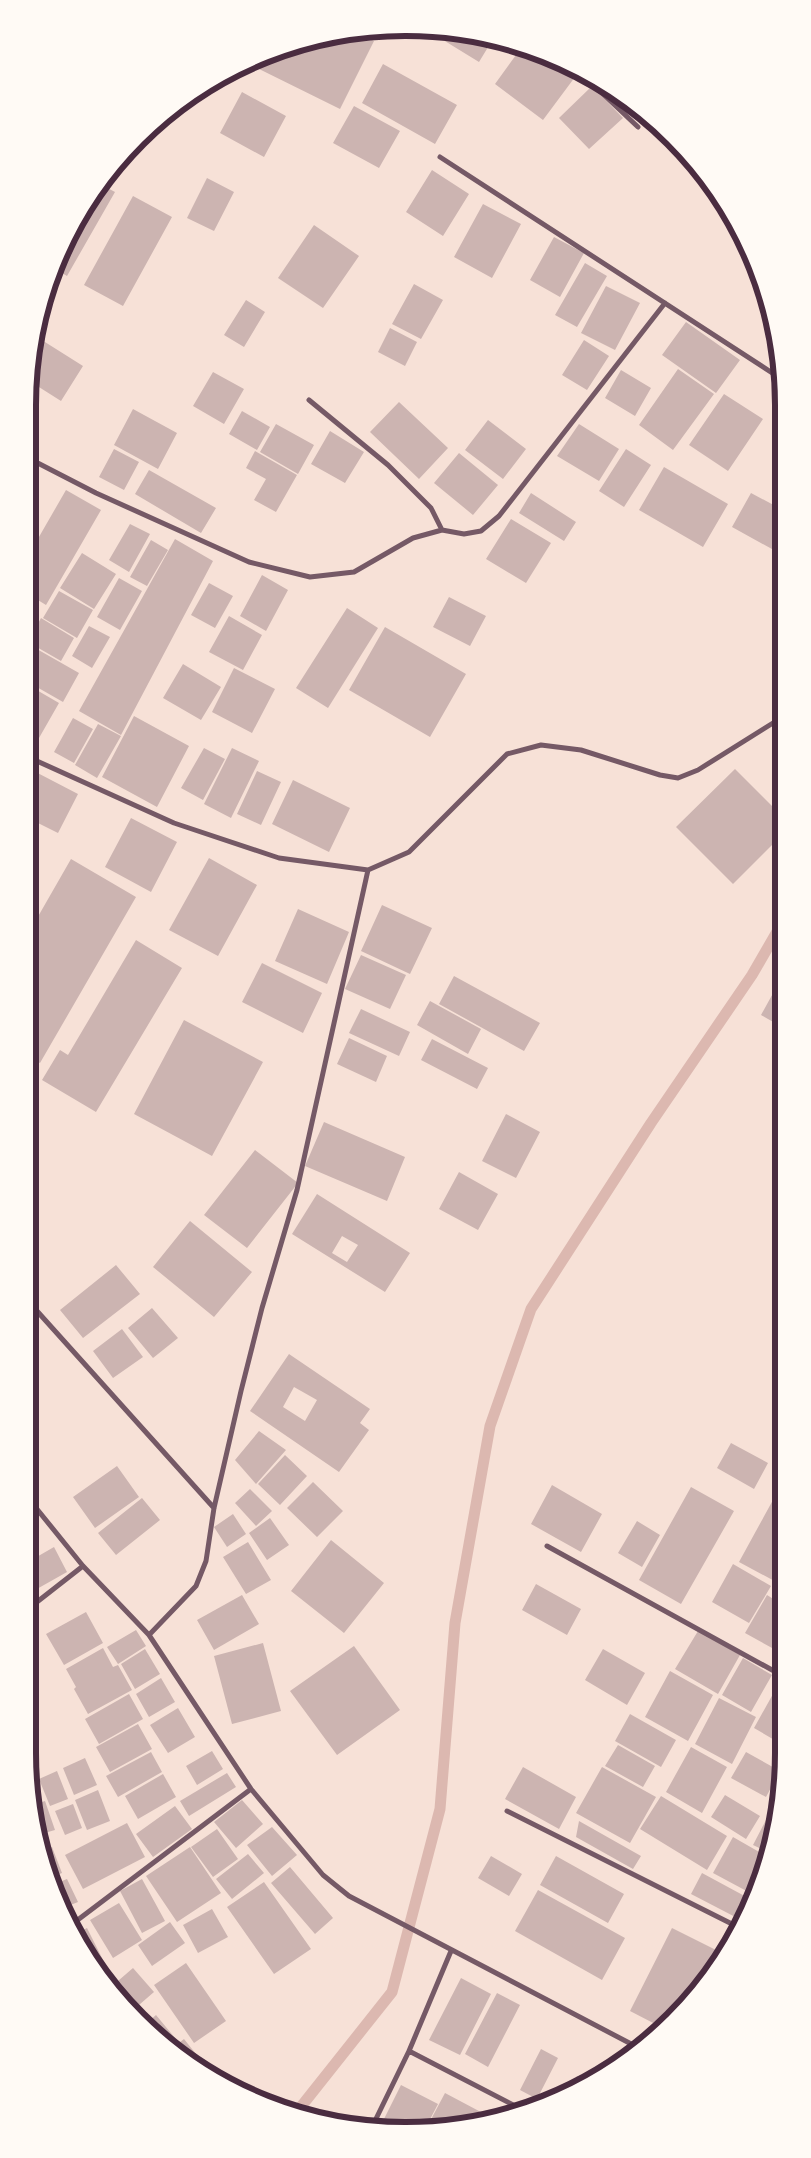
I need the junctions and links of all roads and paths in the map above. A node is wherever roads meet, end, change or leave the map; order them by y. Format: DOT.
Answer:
graph roads {
  1 [pos="601,93"];
  2 [pos="638,127"];
  3 [pos="440,157"];
  4 [pos="665,303"];
  5 [pos="773,374"];
  6 [pos="309,400"];
  7 [pos="36,462"];
  8 [pos="442,530"];
  9 [pos="775,722"];
  10 [pos="36,761"];
  11 [pos="368,870"];
  12 [pos="36,1310"];
  13 [pos="36,1508"];
  14 [pos="214,1508"];
  15 [pos="547,1546"];
  16 [pos="83,1566"];
  17 [pos="36,1603"];
  18 [pos="149,1635"];
  19 [pos="775,1672"];
  20 [pos="251,1789"];
  21 [pos="508,1811"];
  22 [pos="77,1921"];
  23 [pos="732,1924"];
  24 [pos="451,1951"];
  25 [pos="631,2044"];
  26 [pos="409,2051"];
  27 [pos="514,2105"];
  28 [pos="375,2121"];
  1 -- 2 [label="street"];
  3 -- 4 [label="street"];
  4 -- 5 [label="street"];
  4 -- 8 [label="street"];
  6 -- 8 [label="street"];
  7 -- 8 [label="street"];
  9 -- 11 [label="street"];
  10 -- 11 [label="street"];
  11 -- 14 [label="street"];
  12 -- 14 [label="street"];
  13 -- 16 [label="street"];
  14 -- 18 [label="street"];
  15 -- 19 [label="street"];
  16 -- 17 [label="street"];
  16 -- 18 [label="street"];
  18 -- 20 [label="street"];
  20 -- 22 [label="street"];
  20 -- 24 [label="street"];
  21 -- 23 [label="street"];
  24 -- 25 [label="street"];
  24 -- 26 [label="street"];
  26 -- 27 [label="street"];
  26 -- 28 [label="street"];
}
